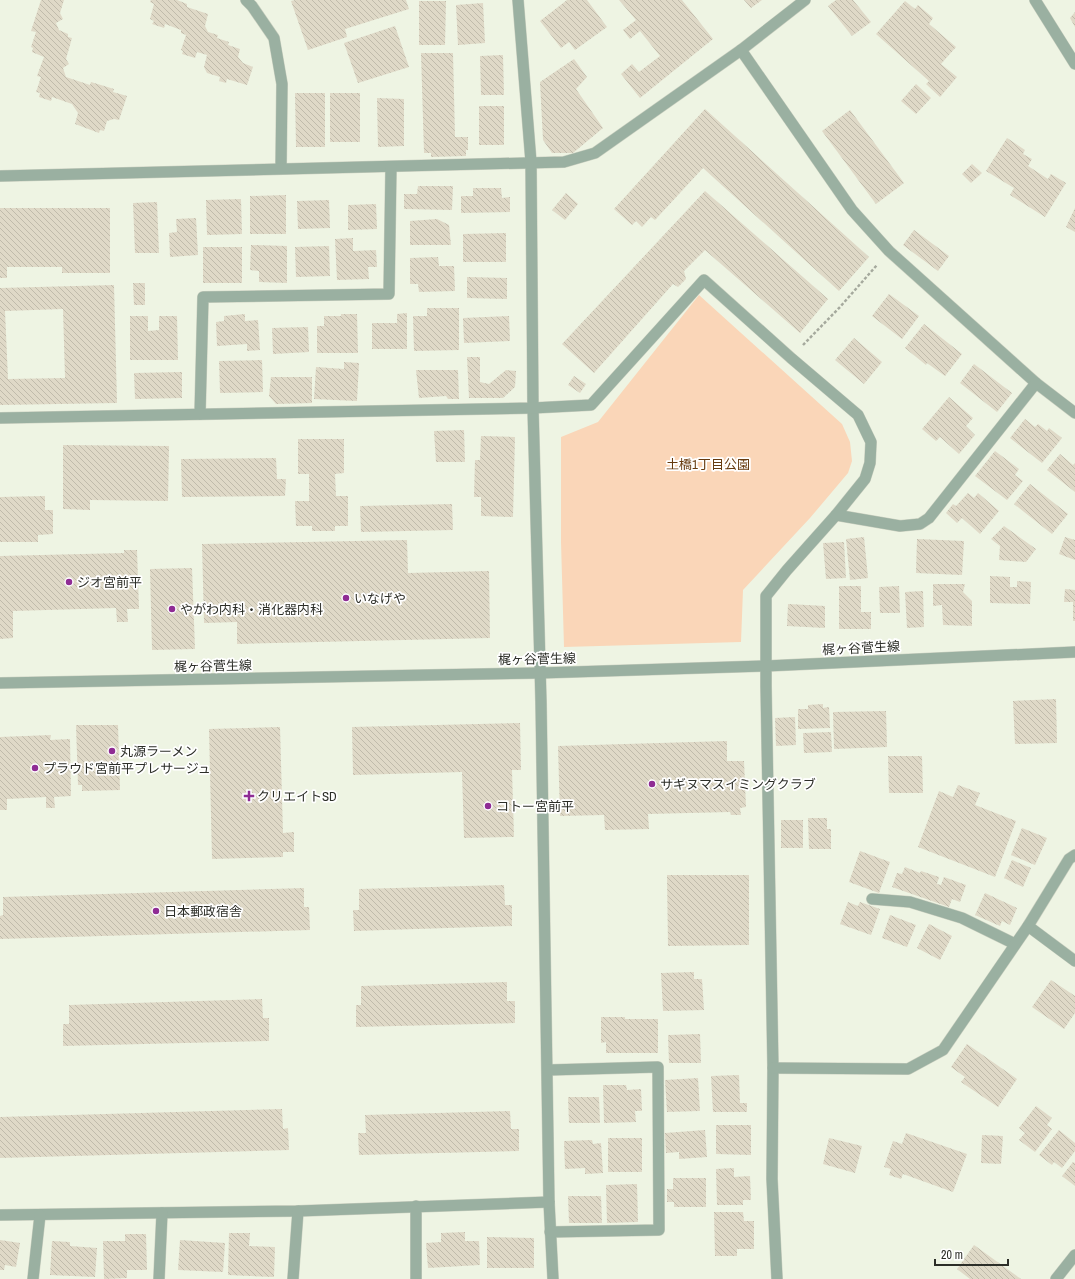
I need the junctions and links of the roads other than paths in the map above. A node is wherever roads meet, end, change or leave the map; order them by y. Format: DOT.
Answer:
graph roads {
  1 [pos="246,0"];
  2 [pos="518,0"];
  3 [pos="805,0"];
  4 [pos="1035,0"];
  5 [pos="741,50"];
  6 [pos="1075,64"];
  7 [pos="531,162"];
  8 [pos="391,167"];
  9 [pos="281,168"];
  10 [pos="0,176"];
  11 [pos="1036,383"];
  12 [pos="533,408"];
  13 [pos="1075,413"];
  14 [pos="200,414"];
  15 [pos="0,418"];
  16 [pos="836,515"];
  17 [pos="1075,652"];
  18 [pos="766,666"];
  19 [pos="540,673"];
  20 [pos="0,683"];
  21 [pos="1075,856"];
  22 [pos="872,899"];
  23 [pos="1028,926"];
  24 [pos="1015,944"];
  25 [pos="1075,962"];
  26 [pos="773,1068"];
  27 [pos="548,1070"];
  28 [pos="549,1202"];
  29 [pos="416,1206"];
  30 [pos="298,1211"];
  31 [pos="162,1213"];
  32 [pos="0,1215"];
  33 [pos="40,1215"];
  34 [pos="550,1232"];
  35 [pos="1075,1255"];
  36 [pos="33,1279"];
  37 [pos="158,1279"];
  38 [pos="293,1279"];
  39 [pos="416,1279"];
  40 [pos="553,1279"];
  41 [pos="777,1279"];
  42 [pos="1056,1279"];
  1 -- 9 [label="street"];
  2 -- 7 [label="street"];
  3 -- 5 [label="street"];
  4 -- 6 [label="street"];
  5 -- 7 [label="street"];
  5 -- 11 [label="street"];
  7 -- 8 [label="street"];
  7 -- 12 [label="street"];
  8 -- 9 [label="street"];
  8 -- 14 [label="street"];
  9 -- 10 [label="street"];
  11 -- 13 [label="street"];
  11 -- 16 [label="street"];
  12 -- 14 [label="street"];
  12 -- 16 [label="street"];
  12 -- 19 [label="street"];
  14 -- 15 [label="street"];
  16 -- 18 [label="street"];
  17 -- 18 [label="street, 梶ヶ谷菅生線"];
  18 -- 19 [label="street, 梶ヶ谷菅生線"];
  18 -- 26 [label="street"];
  19 -- 20 [label="street, 梶ヶ谷菅生線"];
  19 -- 27 [label="street"];
  21 -- 23 [label="street"];
  22 -- 24 [label="street"];
  23 -- 24 [label="street"];
  23 -- 25 [label="street"];
  24 -- 26 [label="street"];
  26 -- 41 [label="street"];
  27 -- 28 [label="street"];
  27 -- 34 [label="street"];
  28 -- 29 [label="street"];
  28 -- 34 [label="street"];
  29 -- 30 [label="street"];
  29 -- 39 [label="street"];
  30 -- 31 [label="street"];
  30 -- 38 [label="street"];
  31 -- 33 [label="street"];
  31 -- 37 [label="street"];
  32 -- 33 [label="street"];
  33 -- 36 [label="street"];
  34 -- 40 [label="street"];
  35 -- 42 [label="street"];
}
